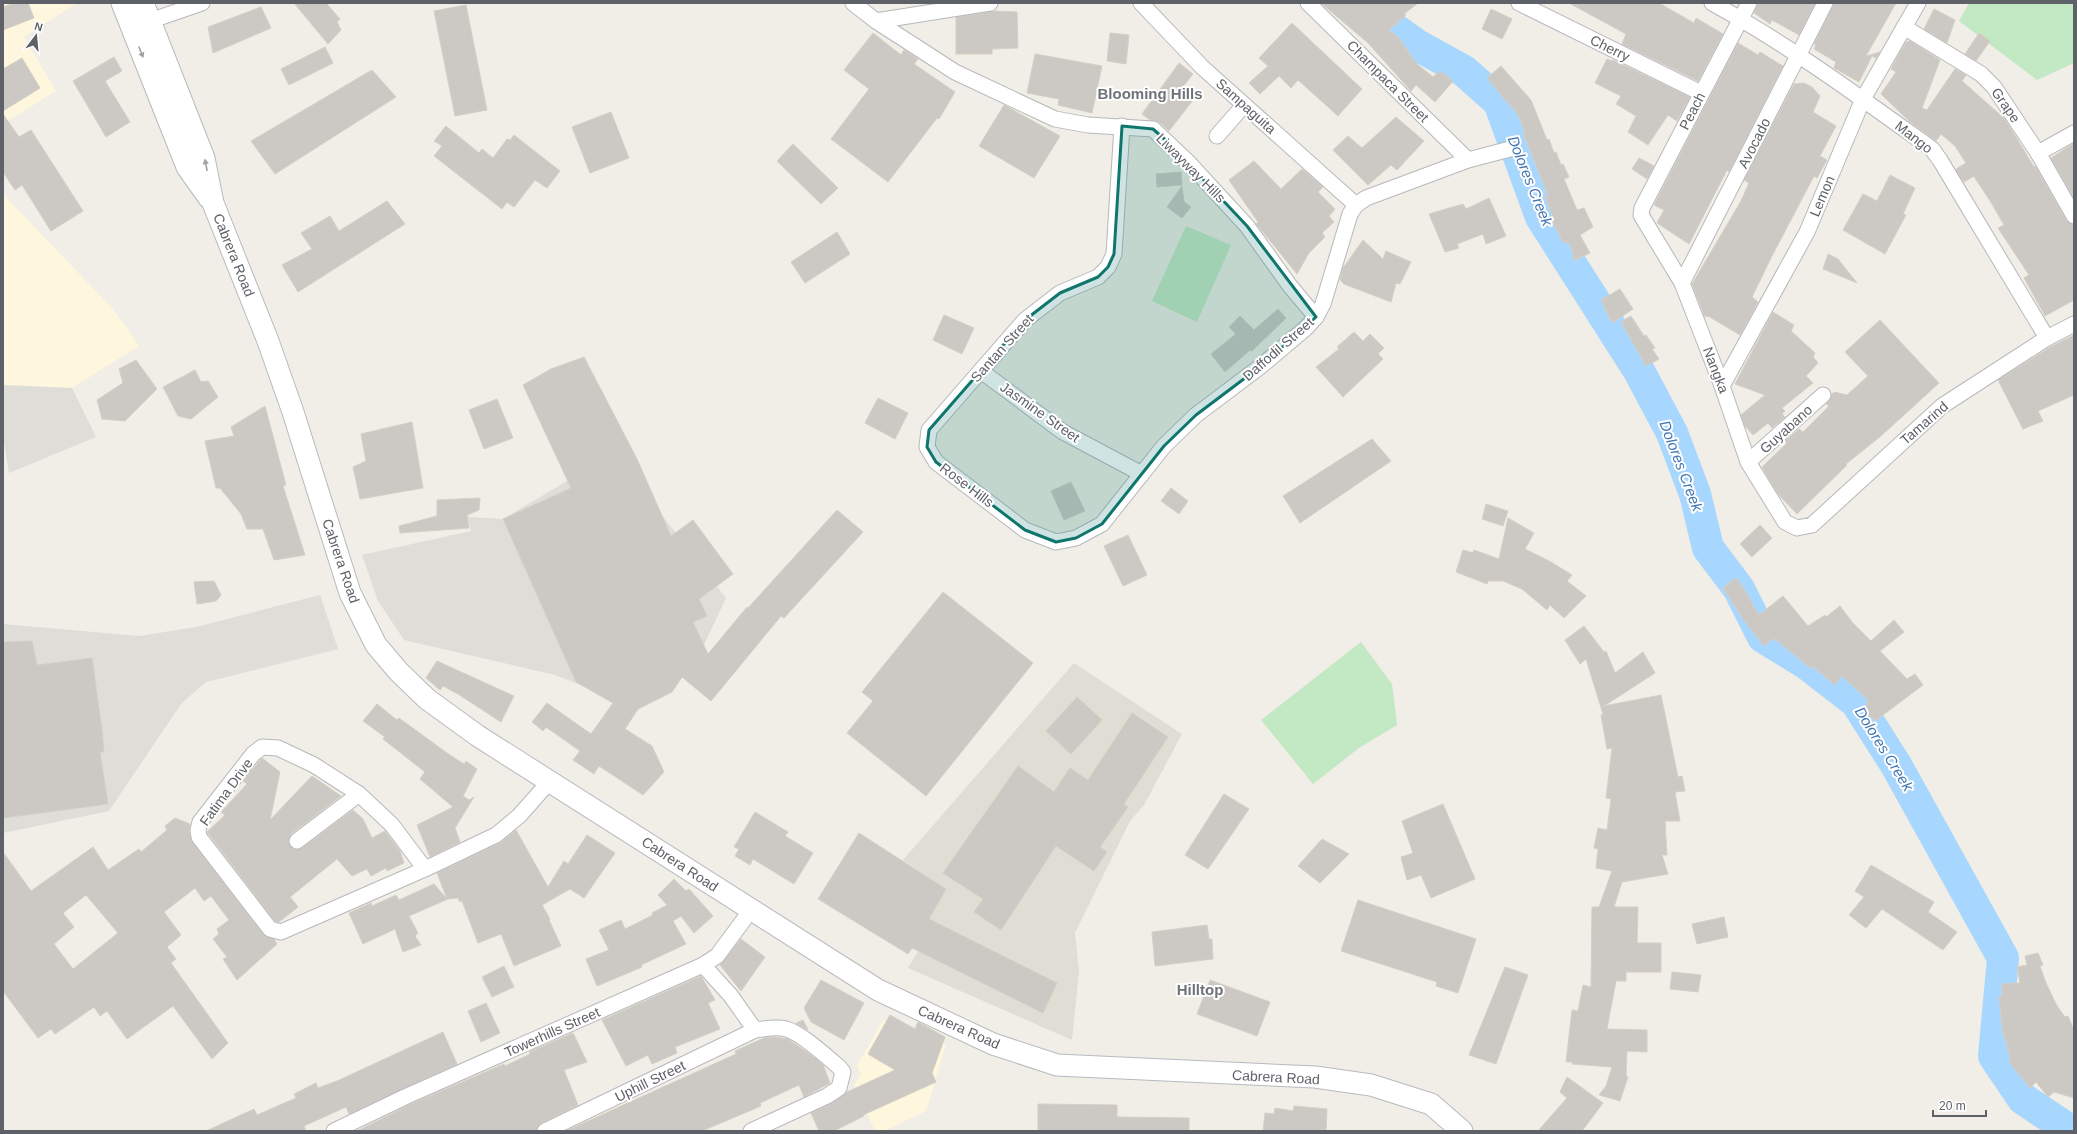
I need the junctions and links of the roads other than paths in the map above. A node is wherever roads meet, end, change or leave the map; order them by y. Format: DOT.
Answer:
graph roads {
  1 [pos="122,3"];
  2 [pos="202,3"];
  3 [pos="854,3"];
  4 [pos="990,3"];
  5 [pos="1141,3"];
  6 [pos="1308,3"];
  7 [pos="1519,3"];
  8 [pos="1712,3"];
  9 [pos="1749,3"];
  10 [pos="1825,3"];
  11 [pos="1918,3"];
  12 [pos="146,11"];
  13 [pos="1741,19"];
  14 [pos="876,21"];
  15 [pos="1904,27"];
  16 [pos="131,28"];
  17 [pos="1799,56"];
  18 [pos="1701,93"];
  19 [pos="1863,99"];
  20 [pos="1244,105"];
  21 [pos="1122,126"];
  22 [pos="2074,133"];
  23 [pos="1217,136"];
  24 [pos="1510,149"];
  25 [pos="2038,153"];
  26 [pos="1468,160"];
  27 [pos="213,203"];
  28 [pos="1356,205"];
  29 [pos="2074,216"];
  30 [pos="1643,220"];
  31 [pos="1682,283"];
  32 [pos="1316,317"];
  33 [pos="2074,324"];
  34 [pos="2047,338"];
  35 [pos="982,371"];
  36 [pos="1722,386"];
  37 [pos="1823,395"];
  38 [pos="929,430"];
  39 [pos="1748,462"];
  40 [pos="1142,474"];
  41 [pos="1785,522"];
  42 [pos="1025,530"];
  43 [pos="550,781"];
  44 [pos="359,794"];
  45 [pos="297,841"];
  46 [pos="425,869"];
  47 [pos="751,910"];
  48 [pos="703,964"];
  49 [pos="755,1030"];
  50 [pos="340,1130"];
  51 [pos="545,1131"];
  52 [pos="751,1131"];
  53 [pos="1462,1131"];
  1 -- 16 [label="main road, Cabrera Road"];
  2 -- 12 [label="street"];
  3 -- 14 [label="street, Liwayway Hills"];
  4 -- 14 [label="street"];
  5 -- 20 [label="street, Sampaguita"];
  6 -- 26 [label="street, Champaca Street"];
  7 -- 18 [label="street, Cherry"];
  8 -- 13 [label="street, Mango"];
  9 -- 13 [label="street, Peach"];
  10 -- 17 [label="street, Avocado"];
  11 -- 15 [label="street, Lemon"];
  12 -- 16 [label="street"];
  27 -- 12 [label="main road, Cabrera Road, one-way"];
  13 -- 17 [label="street, Mango"];
  13 -- 18 [label="street, Peach"];
  14 -- 21 [label="street, Liwayway Hills"];
  15 -- 19 [label="street, Lemon"];
  15 -- 25 [label="street, Grape"];
  16 -- 27 [label="main road, Cabrera Road, one-way"];
  17 -- 19 [label="street, Mango"];
  17 -- 31 [label="street, Avocado"];
  18 -- 30 [label="street, Peach"];
  19 -- 34 [label="street, Mango"];
  19 -- 36 [label="street, Lemon"];
  20 -- 23 [label="street"];
  20 -- 28 [label="street, Sampaguita"];
  21 -- 32 [label="street, Liwayway Hills"];
  21 -- 35 [label="street, Santan Street"];
  22 -- 25 [label="street"];
  24 -- 26 [label="street"];
  25 -- 29 [label="street, Grape"];
  26 -- 28 [label="street"];
  27 -- 43 [label="main road, Cabrera Road"];
  28 -- 32 [label="street, Daffodil Street"];
  30 -- 31 [label="street, Nangka"];
  31 -- 36 [label="street, Nangka"];
  32 -- 40 [label="street, Daffodil Street"];
  33 -- 34 [label="street, Tamarind"];
  34 -- 41 [label="street, Tamarind"];
  35 -- 38 [label="street, Santan Street"];
  35 -- 40 [label="street, Jasmine Street"];
  36 -- 39 [label="street, Nangka"];
  37 -- 39 [label="street, Guyabano"];
  38 -- 42 [label="street, Rose Hills"];
  39 -- 41 [label="street, Nangka"];
  40 -- 42 [label="street, Daffodil Street"];
  43 -- 46 [label="street, Fatima Drive"];
  43 -- 47 [label="main road, Cabrera Road"];
  44 -- 45 [label="street"];
  44 -- 46 [label="street, Fatima Drive"];
  44 -- 46 [label="street, Fatima Drive"];
  47 -- 48 [label="street, Towerhills Street"];
  47 -- 53 [label="main road, Cabrera Road"];
  48 -- 49 [label="street"];
  48 -- 50 [label="street, Towerhills Street"];
  49 -- 51 [label="street, Uphill Street"];
  49 -- 52 [label="street"];
}
